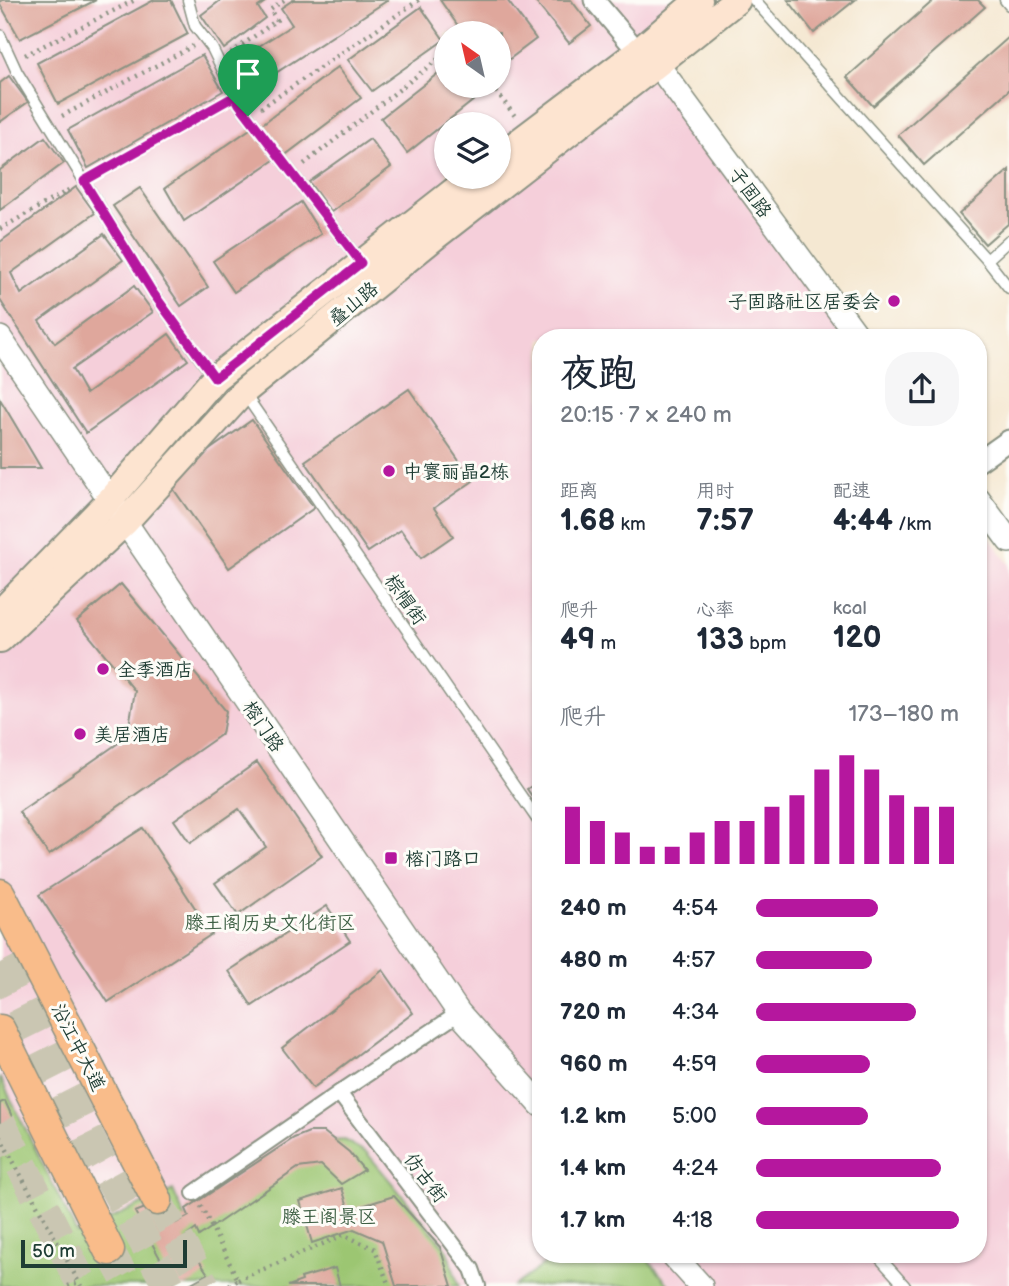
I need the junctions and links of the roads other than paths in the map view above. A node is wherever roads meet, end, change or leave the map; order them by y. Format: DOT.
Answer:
graph roads {
  1 [pos="188,0"];
  2 [pos="594,0"];
  3 [pos="699,0"];
  4 [pos="737,0"];
  5 [pos="754,0"];
  6 [pos="1005,0"];
  7 [pos="1009,5"];
  8 [pos="0,35"];
  9 [pos="647,58"];
  10 [pos="511,147"];
  11 [pos="457,189"];
  12 [pos="1009,240"];
  13 [pos="987,260"];
  14 [pos="361,263"];
  15 [pos="1009,288"];
  16 [pos="852,329"];
  17 [pos="0,338"];
  18 [pos="215,378"];
  19 [pos="243,392"];
  20 [pos="1009,440"];
  21 [pos="987,456"];
  22 [pos="110,500"];
  23 [pos="987,511"];
  24 [pos="125,522"];
  25 [pos="1009,541"];
  26 [pos="0,613"];
  27 [pos="0,639"];
  28 [pos="532,812"];
  29 [pos="0,894"];
  30 [pos="459,1013"];
  31 [pos="0,1030"];
  32 [pos="338,1093"];
  33 [pos="532,1095"];
  34 [pos="194,1193"];
  35 [pos="158,1200"];
  36 [pos="109,1250"];
  37 [pos="680,1263"];
  38 [pos="884,1263"];
  39 [pos="478,1286"];
  40 [pos="701,1286"];
  41 [pos="905,1286"];
  1 -- 14 [label="lane"];
  2 -- 9 [label="street"];
  3 -- 9 [label="main road, 叠山路"];
  4 -- 9 [label="main road, 叠山路"];
  5 -- 13 [label="lane"];
  6 -- 7 [label="lane"];
  8 -- 18 [label="lane"];
  9 -- 10 [label="main road, 叠山路"];
  9 -- 16 [label="street, 子固路"];
  9 -- 19 [label="main road, 叠山路"];
  11 -- 14 [label="main road, 叠山路"];
  12 -- 13 [label="lane"];
  13 -- 15 [label="lane"];
  14 -- 18 [label="main road, 叠山路"];
  17 -- 22 [label="street, 榕门路"];
  18 -- 22 [label="main road, 叠山路"];
  19 -- 24 [label="main road, 叠山路"];
  19 -- 28 [label="lane, 棕帽街"];
  20 -- 21 [label="street"];
  22 -- 24 [label="street, 榕门路"];
  22 -- 26 [label="main road, 叠山路"];
  23 -- 25 [label="street"];
  24 -- 27 [label="main road, 叠山路"];
  24 -- 30 [label="street, 榕门路"];
  29 -- 35 [label="main road, 沿江中大道"];
  30 -- 32 [label="street"];
  30 -- 33 [label="street, 榕门路"];
  31 -- 36 [label="main road"];
  32 -- 34 [label="street"];
  32 -- 39 [label="street, 仿古街"];
  37 -- 40 [label="street"];
  38 -- 41 [label="lane"];
}
